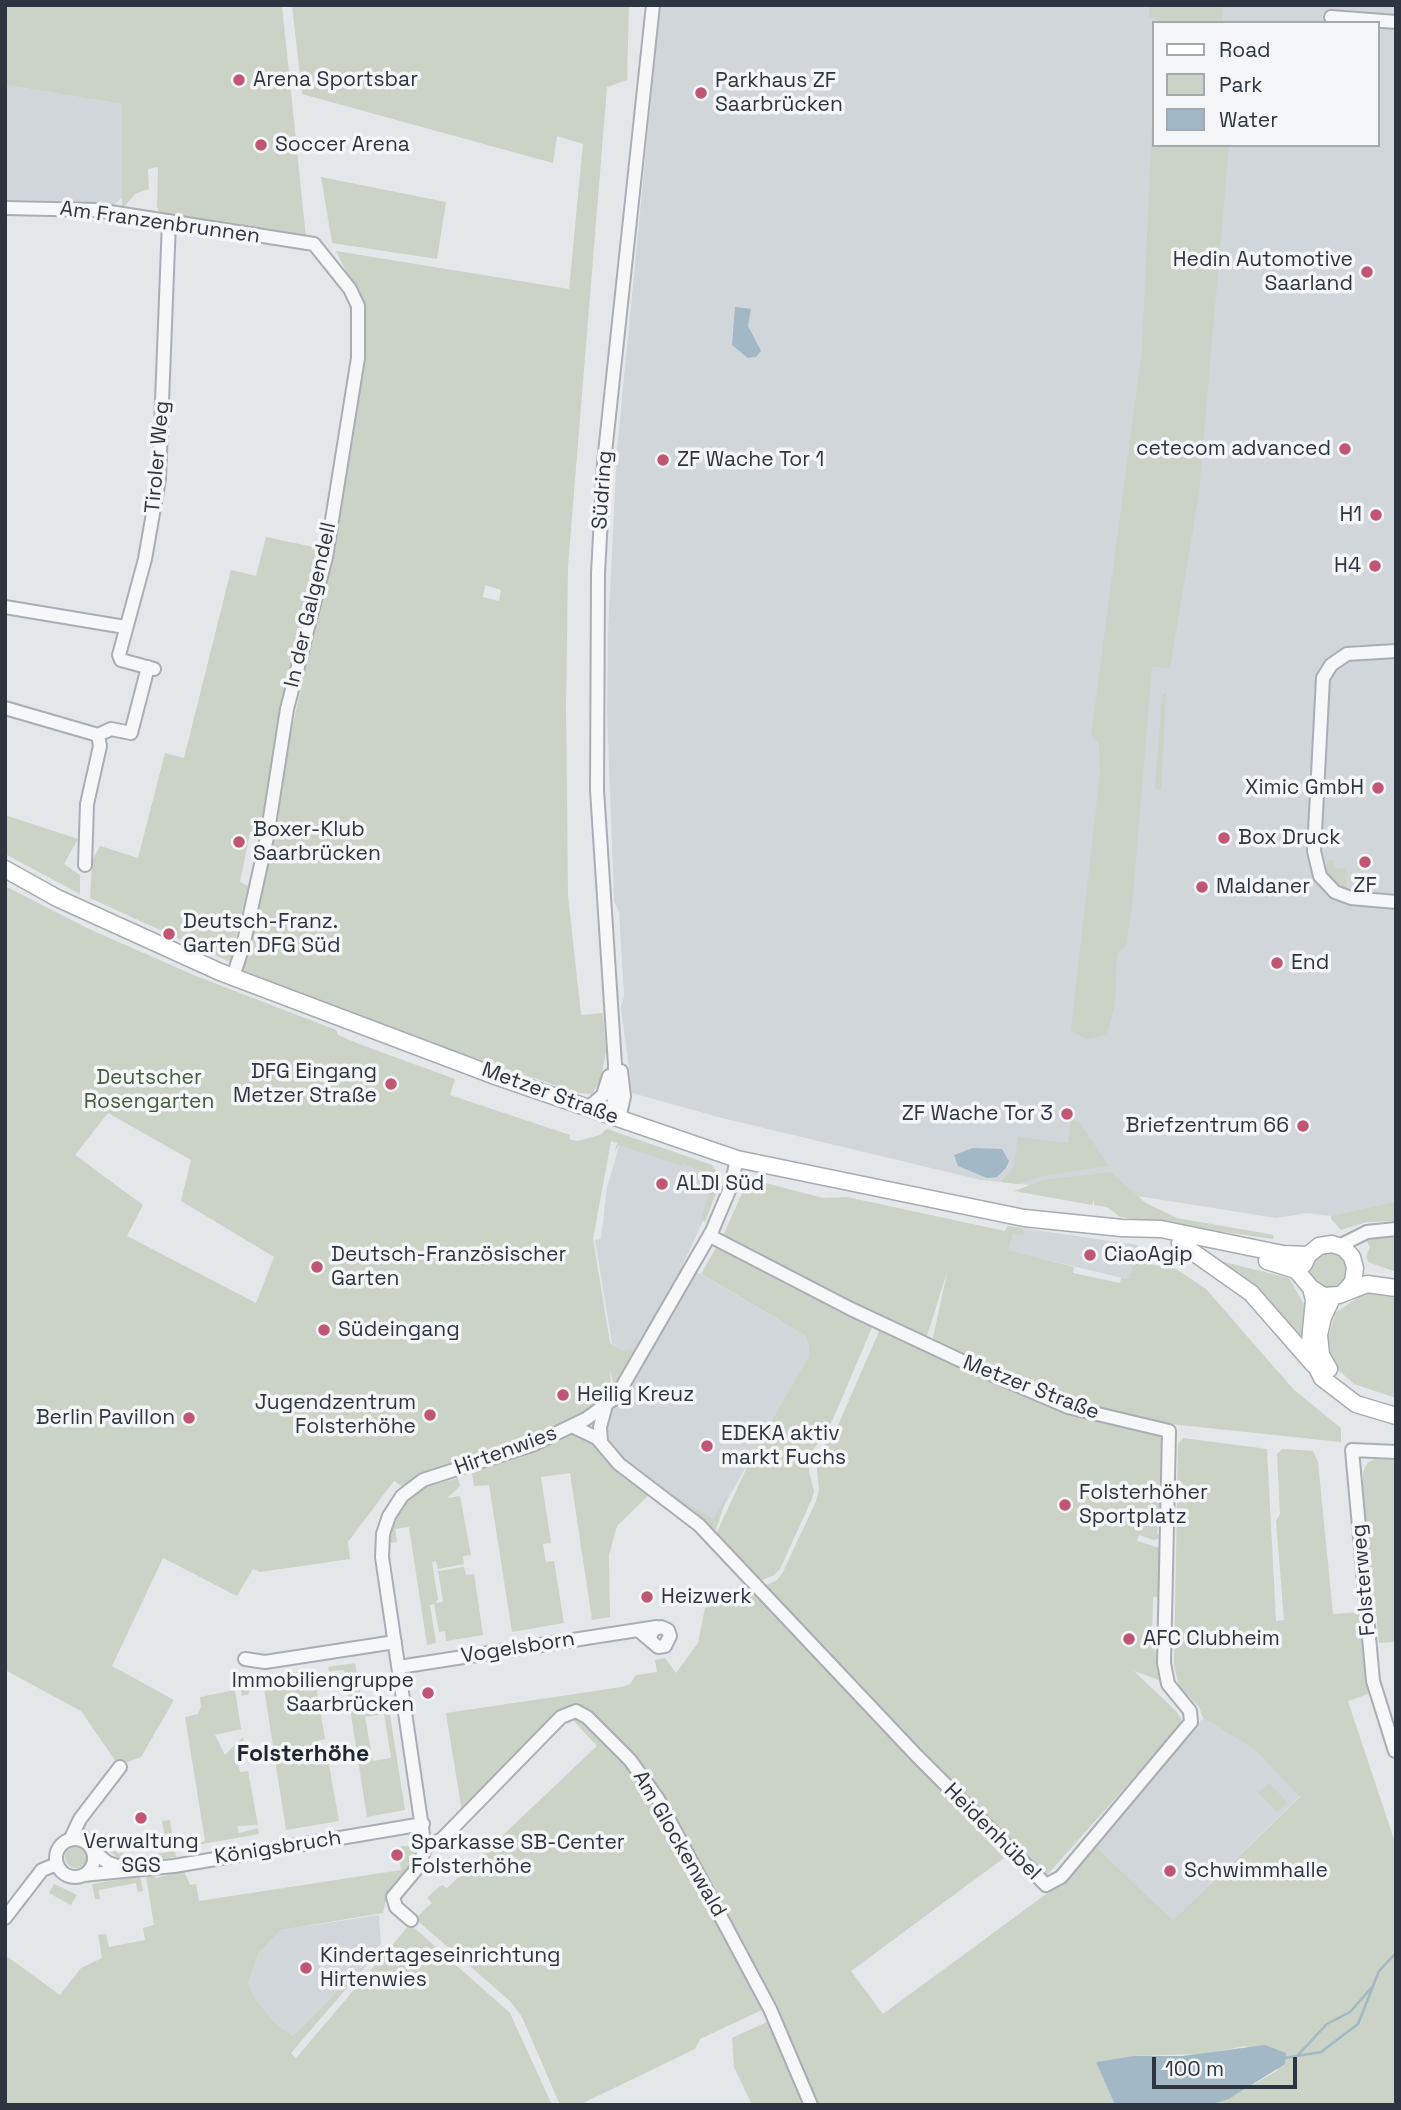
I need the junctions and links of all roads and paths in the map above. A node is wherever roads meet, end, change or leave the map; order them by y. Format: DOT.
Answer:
graph roads {
  1 [pos="653,5"];
  2 [pos="1331,17"];
  3 [pos="1396,22"];
  4 [pos="5,208"];
  5 [pos="169,221"];
  6 [pos="314,244"];
  7 [pos="5,607"];
  8 [pos="125,627"];
  9 [pos="1396,651"];
  10 [pos="5,708"];
  11 [pos="99,735"];
  12 [pos="85,865"];
  13 [pos="5,869"];
  14 [pos="1396,902"];
  15 [pos="233,976"];
  16 [pos="609,976"];
  17 [pos="614,1052"];
  18 [pos="588,1108"];
  19 [pos="616,1118"];
  20 [pos="737,1159"];
  21 [pos="1122,1228"];
  22 [pos="1396,1229"];
  23 [pos="710,1236"];
  24 [pos="1180,1243"];
  25 [pos="1339,1246"];
  26 [pos="1308,1255"];
  27 [pos="1355,1268"];
  28 [pos="1396,1279"];
  29 [pos="1308,1284"];
  30 [pos="1396,1288"];
  31 [pos="1339,1294"];
  32 [pos="1314,1365"];
  33 [pos="606,1405"];
  34 [pos="1396,1405"];
  35 [pos="1396,1416"];
  36 [pos="572,1426"];
  37 [pos="1169,1431"];
  38 [pos="601,1442"];
  39 [pos="1396,1452"];
  40 [pos="653,1632"];
  41 [pos="395,1642"];
  42 [pos="245,1659"];
  43 [pos="399,1667"];
  44 [pos="1395,1751"];
  45 [pos="120,1767"];
  46 [pos="423,1824"];
  47 [pos="69,1840"];
  48 [pos="425,1848"];
  49 [pos="92,1850"];
  50 [pos="57,1864"];
  51 [pos="134,1871"];
  52 [pos="83,1875"];
  53 [pos="5,1918"];
  54 [pos="411,1920"];
  55 [pos="811,2105"];
  1 -- 16 [label="street, Südring"];
  2 -- 3 [label="street"];
  4 -- 5 [label="street, Am Franzenbrunnen"];
  5 -- 6 [label="street, Am Franzenbrunnen"];
  5 -- 8 [label="street, Tiroler Weg"];
  6 -- 15 [label="street, In der Galgendell"];
  7 -- 8 [label="street"];
  8 -- 11 [label="street, Tiroler Weg"];
  9 -- 14 [label="street"];
  10 -- 11 [label="street"];
  11 -- 12 [label="street"];
  13 -- 15 [label="main road, Metzer Straße"];
  15 -- 18 [label="main road, Metzer Straße"];
  16 -- 17 [label="street, Südring"];
  16 -- 19 [label="street, Südring"];
  17 -- 18 [label="street, Südring"];
  17 -- 19 [label="street, Südring"];
  18 -- 19 [label="main road, Metzer Straße"];
  19 -- 20 [label="main road, Metzer Straße"];
  20 -- 21 [label="main road, Metzer Straße"];
  20 -- 23 [label="street, Hirtenwies"];
  21 -- 24 [label="main road, Metzer Straße"];
  21 -- 26 [label="main road, Metzer Straße"];
  22 -- 25 [label="street"];
  23 -- 33 [label="street, Hirtenwies"];
  23 -- 37 [label="street, Metzer Straße"];
  24 -- 29 [label="main road, Metzer Straße"];
  24 -- 32 [label="main road"];
  25 -- 26 [label="main road, Metzer Straße"];
  25 -- 27 [label="main road"];
  26 -- 29 [label="main road"];
  27 -- 28 [label="main road"];
  27 -- 31 [label="main road"];
  29 -- 31 [label="main road, Metzer Straße"];
  29 -- 32 [label="main road"];
  30 -- 31 [label="main road, Metzer Straße"];
  31 -- 34 [label="main road"];
  32 -- 35 [label="main road"];
  33 -- 36 [label="street, Hirtenwies"];
  33 -- 38 [label="street"];
  36 -- 38 [label="street, Heidenhübel"];
  36 -- 41 [label="street, Hirtenwies"];
  37 -- 38 [label="street, Heidenhübel"];
  39 -- 44 [label="street, Folsterweg"];
  40 -- 43 [label="street, Vogelsborn"];
  41 -- 42 [label="street"];
  41 -- 43 [label="street, Hirtenwies"];
  43 -- 46 [label="street, Hirtenwies"];
  45 -- 47 [label="street"];
  46 -- 48 [label="street, Hirtenwies"];
  46 -- 51 [label="street, Königsbruch"];
  47 -- 49 [label="street"];
  47 -- 50 [label="street"];
  48 -- 54 [label="street"];
  48 -- 55 [label="street, Am Glockenwald"];
  49 -- 51 [label="street"];
  49 -- 52 [label="street"];
  50 -- 52 [label="street, Königsbruch"];
  50 -- 53 [label="street"];
  51 -- 52 [label="street, Königsbruch"];
}
